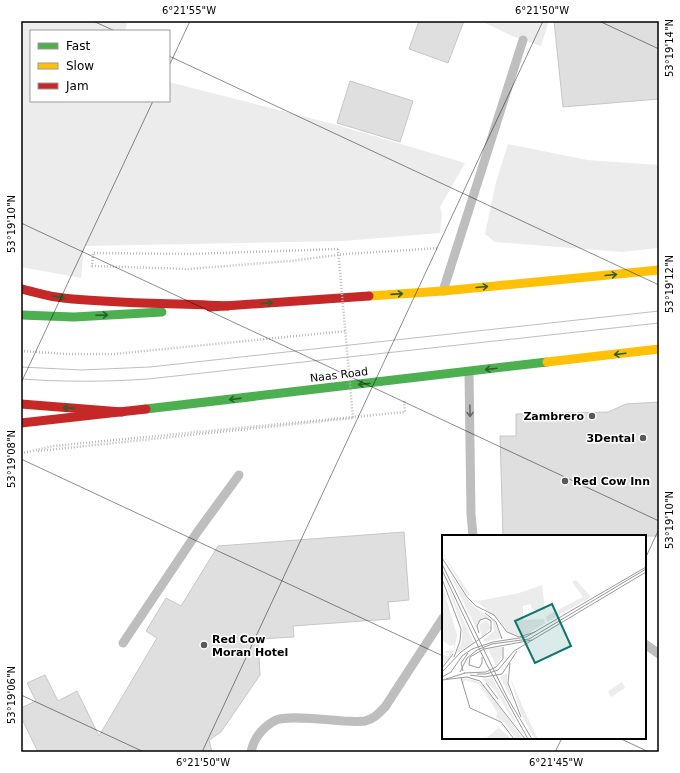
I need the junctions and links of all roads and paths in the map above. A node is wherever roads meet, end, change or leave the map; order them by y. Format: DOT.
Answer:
graph roads {
  1 [pos="523,40"];
  2 [pos="456,247"];
  3 [pos="659,270"];
  4 [pos="21,289"];
  5 [pos="443,291"];
  6 [pos="228,306"];
  7 [pos="21,315"];
  8 [pos="346,331"];
  9 [pos="659,349"];
  10 [pos="21,351"];
  11 [pos="469,372"];
  12 [pos="403,379"];
  13 [pos="21,404"];
  14 [pos="122,412"];
  15 [pos="55,418"];
  16 [pos="21,423"];
  17 [pos="21,430"];
  18 [pos="27,452"];
  19 [pos="21,453"];
  20 [pos="239,476"];
  21 [pos="473,535"];
  22 [pos="442,620"];
  23 [pos="124,643"];
  24 [pos="646,645"];
  25 [pos="659,654"];
  26 [pos="251,752"];
  1 -- 2 [label="lane"];
  2 -- 5 [label="lane"];
  2 -- 8 [label="path, bridge"];
  5 -- 3 [label="main road, one-way"];
  4 -- 6 [label="main road, one-way"];
  6 -- 5 [label="main road, one-way"];
  7 -- 6 [label="main road, one-way"];
  8 -- 10 [label="path"];
  8 -- 18 [label="path, bridge"];
  9 -- 11 [label="main road, Naas Road, one-way"];
  11 -- 12 [label="main road, Naas Road"];
  11 -- 21 [label="lane, one-way"];
  12 -- 14 [label="main road, Naas Road, one-way"];
  12 -- 18 [label="path"];
  14 -- 13 [label="main road, one-way"];
  14 -- 15 [label="main road, Naas Road"];
  15 -- 16 [label="main road, Naas Road"];
  15 -- 17 [label="main road"];
  18 -- 19 [label="path"];
  20 -- 23 [label="lane"];
  22 -- 26 [label="lane"];
  24 -- 25 [label="lane"];
}
